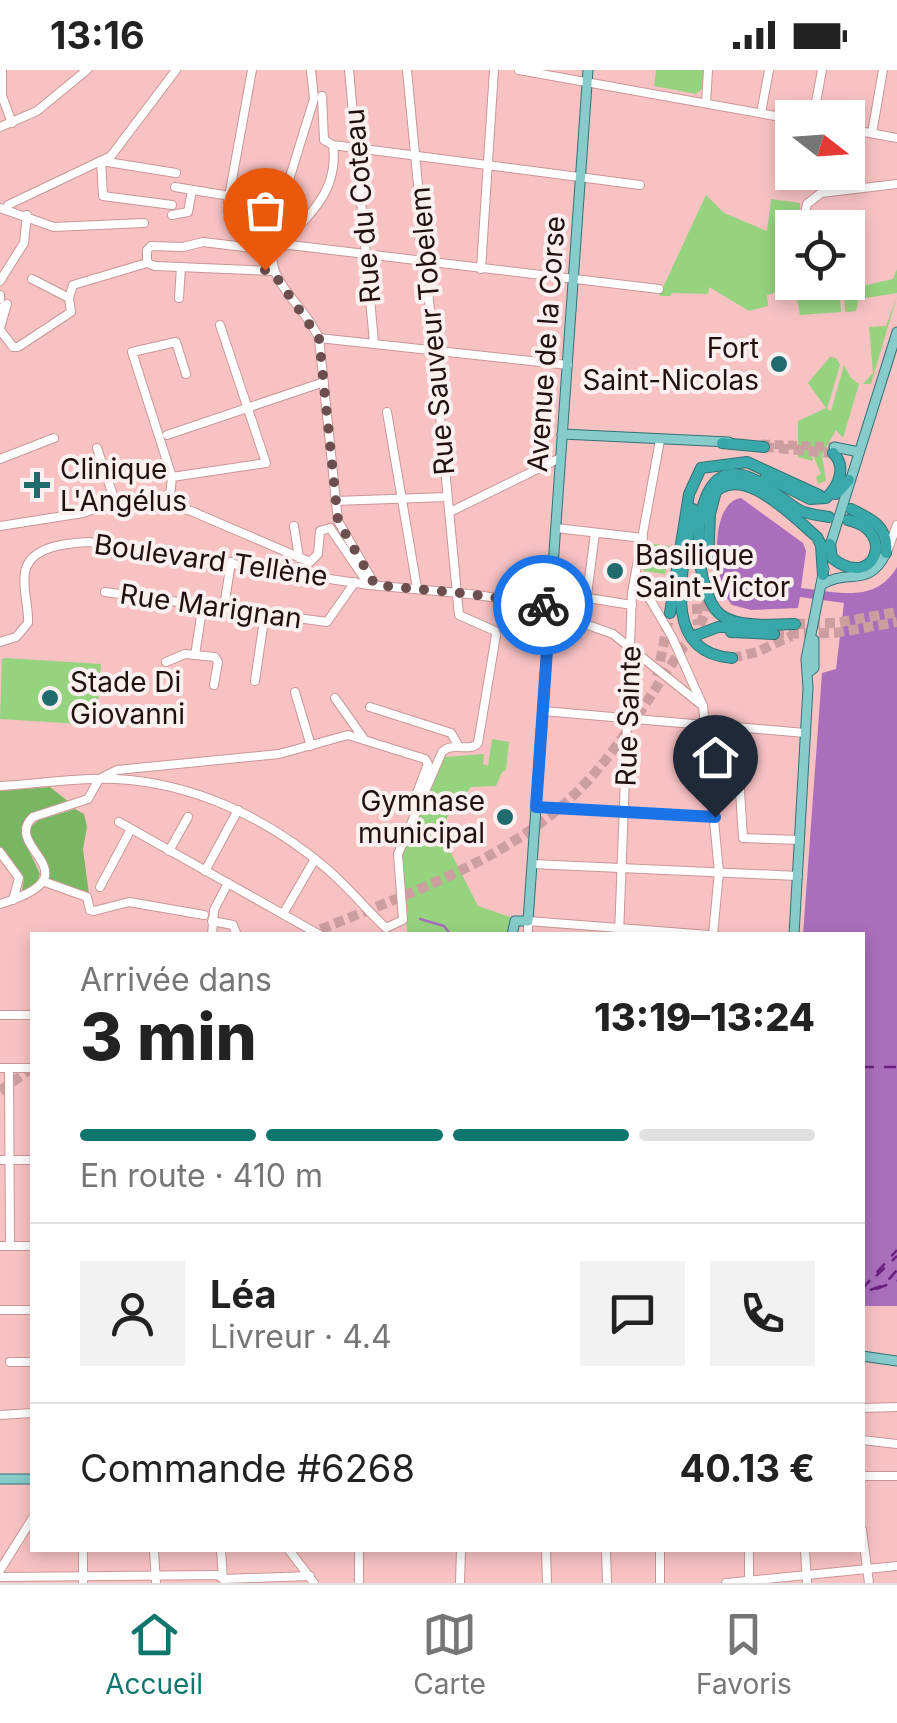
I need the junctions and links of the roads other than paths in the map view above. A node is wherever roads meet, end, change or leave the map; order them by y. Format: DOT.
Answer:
graph roads {
  1 [pos="2,70"];
  2 [pos="69,70"];
  3 [pos="87,70"];
  4 [pos="176,70"];
  5 [pos="252,70"];
  6 [pos="311,70"];
  7 [pos="349,70"];
  8 [pos="407,70"];
  9 [pos="494,70"];
  10 [pos="520,70"];
  11 [pos="588,70"];
  12 [pos="606,70"];
  13 [pos="708,70"];
  14 [pos="768,70"];
  15 [pos="822,70"];
  16 [pos="883,70"];
  17 [pos="74,82"];
  18 [pos="587,84"];
  19 [pos="604,84"];
  20 [pos="322,96"];
  21 [pos="816,100"];
  22 [pos="706,103"];
  23 [pos="761,113"];
  24 [pos="775,116"];
  25 [pos="12,122"];
  26 [pos="0,127"];
  27 [pos="865,132"];
  28 [pos="872,133"];
  29 [pos="897,138"];
  30 [pos="333,145"];
  31 [pos="356,148"];
  32 [pos="416,156"];
  33 [pos="101,161"];
  34 [pos="488,166"];
  35 [pos="176,172"];
  36 [pos="580,179"];
  37 [pos="897,184"];
  38 [pos="640,186"];
  39 [pos="175,187"];
  40 [pos="192,190"];
  41 [pos="3,209"];
  42 [pos="806,210"];
  43 [pos="28,215"];
  44 [pos="144,223"];
  45 [pos="275,246"];
  46 [pos="366,255"];
  47 [pos="426,262"];
  48 [pos="147,263"];
  49 [pos="181,268"];
  50 [pos="480,269"];
  51 [pos="272,271"];
  52 [pos="32,279"];
  53 [pos="0,281"];
  54 [pos="574,281"];
  55 [pos="659,289"];
  56 [pos="69,298"];
  57 [pos="178,298"];
  58 [pos="0,309"];
  59 [pos="220,325"];
  60 [pos="0,329"];
  61 [pos="897,332"];
  62 [pos="319,338"];
  63 [pos="374,342"];
  64 [pos="433,349"];
  65 [pos="568,365"];
  66 [pos="186,374"];
  67 [pos="324,382"];
  68 [pos="248,407"];
  69 [pos="387,412"];
  70 [pos="562,434"];
  71 [pos="167,435"];
  72 [pos="54,438"];
  73 [pos="660,440"];
  74 [pos="717,443"];
  75 [pos="762,446"];
  76 [pos="98,448"];
  77 [pos="837,449"];
  78 [pos="859,452"];
  79 [pos="560,458"];
  80 [pos="0,459"];
  81 [pos="728,464"];
  82 [pos="855,464"];
  83 [pos="712,465"];
  84 [pos="172,478"];
  85 [pos="750,478"];
  86 [pos="849,480"];
  87 [pos="722,482"];
  88 [pos="782,486"];
  89 [pos="820,495"];
  90 [pos="447,497"];
  91 [pos="404,498"];
  92 [pos="115,500"];
  93 [pos="772,500"];
  94 [pos="336,501"];
  95 [pos="169,506"];
  96 [pos="450,512"];
  97 [pos="829,517"];
  98 [pos="0,526"];
  99 [pos="294,526"];
  100 [pos="896,526"];
  101 [pos="556,528"];
  102 [pos="883,531"];
  103 [pos="596,532"];
  104 [pos="643,538"];
  105 [pos="830,544"];
  106 [pos="886,553"];
  107 [pos="299,558"];
  108 [pos="231,562"];
  109 [pos="636,576"];
  110 [pos="822,581"];
  111 [pos="355,582"];
  112 [pos="372,585"];
  113 [pos="416,588"];
  114 [pos="702,589"];
  115 [pos="105,592"];
  116 [pos="457,593"];
  117 [pos="588,598"];
  118 [pos="203,604"];
  119 [pos="632,604"];
  120 [pos="224,607"];
  121 [pos="550,607"];
  122 [pos="265,613"];
  123 [pos="670,613"];
  124 [pos="584,618"];
  125 [pos="795,624"];
  126 [pos="770,629"];
  127 [pos="699,637"];
  128 [pos="0,642"];
  129 [pos="630,648"];
  130 [pos="196,654"];
  131 [pos="732,658"];
  132 [pos="166,662"];
  133 [pos="256,682"];
  134 [pos="214,685"];
  135 [pos="295,692"];
  136 [pos="335,698"];
  137 [pos="703,706"];
  138 [pos="370,707"];
  139 [pos="543,711"];
  140 [pos="628,718"];
  141 [pos="705,725"];
  142 [pos="805,734"];
  143 [pos="364,739"];
  144 [pos="458,745"];
  145 [pos="311,746"];
  146 [pos="159,765"];
  147 [pos="100,779"];
  148 [pos="155,783"];
  149 [pos="0,786"];
  150 [pos="419,801"];
  151 [pos="536,807"];
  152 [pos="238,810"];
  153 [pos="624,812"];
  154 [pos="188,817"];
  155 [pos="715,817"];
  156 [pos="119,822"];
  157 [pos="131,829"];
  158 [pos="800,840"];
  159 [pos="169,850"];
  160 [pos="0,852"];
  161 [pos="314,859"];
  162 [pos="532,864"];
  163 [pos="622,868"];
  164 [pos="205,871"];
  165 [pos="719,872"];
  166 [pos="798,876"];
  167 [pos="44,882"];
  168 [pos="228,883"];
  169 [pos="100,888"];
  170 [pos="14,900"];
  171 [pos="0,904"];
  172 [pos="283,914"];
  173 [pos="208,918"];
  174 [pos="528,921"];
  175 [pos="619,931"];
  176 [pos="211,932"];
  177 [pos="235,932"];
  178 [pos="315,932"];
  179 [pos="513,932"];
  180 [pos="528,932"];
  181 [pos="711,932"];
  182 [pos="794,932"];
  183 [pos="0,1015"];
  184 [pos="30,1015"];
  185 [pos="5,1068"];
  186 [pos="5,1160"];
  187 [pos="5,1246"];
  188 [pos="0,1310"];
  189 [pos="30,1310"];
  190 [pos="865,1356"];
  191 [pos="897,1361"];
  192 [pos="10,1362"];
  193 [pos="30,1362"];
  194 [pos="897,1407"];
  195 [pos="865,1408"];
  196 [pos="30,1414"];
  197 [pos="0,1415"];
  198 [pos="865,1440"];
  199 [pos="897,1444"];
  200 [pos="865,1476"];
  201 [pos="897,1476"];
  202 [pos="0,1479"];
  203 [pos="30,1479"];
  204 [pos="30,1522"];
  205 [pos="83,1552"];
  206 [pos="154,1552"];
  207 [pos="221,1552"];
  208 [pos="291,1552"];
  209 [pos="359,1552"];
  210 [pos="461,1552"];
  211 [pos="546,1552"];
  212 [pos="606,1552"];
  213 [pos="660,1552"];
  214 [pos="749,1552"];
  215 [pos="805,1552"];
  216 [pos="865,1552"];
  217 [pos="897,1566"];
  218 [pos="867,1569"];
  219 [pos="847,1571"];
  220 [pos="0,1573"];
  221 [pos="826,1578"];
  222 [pos="312,1579"];
  223 [pos="806,1579"];
  224 [pos="23,1580"];
  225 [pos="83,1580"];
  226 [pos="156,1580"];
  227 [pos="223,1581"];
  228 [pos="749,1581"];
  229 [pos="358,1583"];
  230 [pos="460,1583"];
  231 [pos="547,1583"];
  232 [pos="606,1583"];
  233 [pos="660,1583"];
  234 [pos="726,1583"];
  235 [pos="848,1583"];
  236 [pos="869,1583"];
  1 -- 25 [label="street"];
  2 -- 17 [label="street"];
  3 -- 17 [label="street"];
  4 -- 33 [label="street"];
  5 -- 40 [label="street"];
  6 -- 45 [label="street"];
  7 -- 31 [label="street, Rue du Coteau"];
  8 -- 32 [label="street, Rue Sauveur Tobelem"];
  9 -- 34 [label="street"];
  10 -- 18 [label="street"];
  11 -- 18 [label="main road, Avenue de la Corse"];
  12 -- 19 [label="street"];
  13 -- 22 [label="street"];
  14 -- 23 [label="street"];
  15 -- 21 [label="street"];
  16 -- 28 [label="street"];
  17 -- 25 [label="street"];
  18 -- 19 [label="street"];
  18 -- 36 [label="main road, Avenue de la Corse"];
  19 -- 22 [label="street"];
  20 -- 30 [label="street"];
  22 -- 23 [label="street"];
  23 -- 24 [label="street"];
  25 -- 26 [label="street"];
  27 -- 28 [label="street"];
  28 -- 29 [label="street"];
  30 -- 31 [label="street"];
  30 -- 45 [label="street"];
  31 -- 32 [label="street"];
  31 -- 46 [label="street, Rue du Coteau"];
  32 -- 34 [label="street"];
  32 -- 47 [label="street, Rue Sauveur Tobelem"];
  33 -- 35 [label="street"];
  33 -- 40 [label="street"];
  33 -- 41 [label="street"];
  34 -- 36 [label="street"];
  34 -- 50 [label="street"];
  36 -- 38 [label="street"];
  36 -- 54 [label="main road, Avenue de la Corse"];
  37 -- 42 [label="street"];
  39 -- 40 [label="street"];
  41 -- 43 [label="street"];
  43 -- 44 [label="street"];
  43 -- 53 [label="street"];
  45 -- 46 [label="street"];
  45 -- 48 [label="street"];
  45 -- 51 [label="street"];
  46 -- 47 [label="street"];
  46 -- 63 [label="street, Rue du Coteau"];
  47 -- 50 [label="street"];
  47 -- 64 [label="street, Rue Sauveur Tobelem"];
  48 -- 49 [label="street"];
  48 -- 56 [label="street"];
  49 -- 51 [label="street"];
  49 -- 57 [label="street"];
  50 -- 54 [label="street"];
  51 -- 62 [label="street"];
  52 -- 56 [label="street"];
  54 -- 55 [label="street"];
  54 -- 65 [label="main road, Avenue de la Corse"];
  56 -- 60 [label="street"];
  58 -- 60 [label="street"];
  59 -- 68 [label="street"];
  61 -- 78 [label="main road"];
  62 -- 63 [label="street"];
  62 -- 67 [label="street"];
  63 -- 64 [label="street"];
  64 -- 65 [label="street"];
  64 -- 90 [label="street, Rue Sauveur Tobelem"];
  65 -- 70 [label="main road, Avenue de la Corse"];
  66 -- 84 [label="street"];
  67 -- 68 [label="street"];
  67 -- 94 [label="street"];
  68 -- 71 [label="street"];
  68 -- 84 [label="street"];
  69 -- 91 [label="street"];
  70 -- 73 [label="main road"];
  70 -- 79 [label="main road, Avenue de la Corse"];
  72 -- 80 [label="street"];
  73 -- 74 [label="main road"];
  73 -- 104 [label="street, Rue Sainte"];
  74 -- 75 [label="highway"];
  76 -- 92 [label="street"];
  77 -- 78 [label="main road"];
  77 -- 82 [label="main road"];
  77 -- 88 [label="highway"];
  78 -- 82 [label="main road"];
  79 -- 96 [label="street"];
  79 -- 101 [label="main road, Avenue de la Corse"];
  81 -- 83 [label="highway"];
  81 -- 88 [label="highway"];
  81 -- 89 [label="highway"];
  82 -- 86 [label="main road"];
  83 -- 123 [label="highway"];
  83 -- 131 [label="highway"];
  84 -- 95 [label="street"];
  85 -- 87 [label="highway"];
  85 -- 93 [label="highway"];
  85 -- 97 [label="highway"];
  86 -- 88 [label="highway"];
  86 -- 105 [label="main road"];
  87 -- 93 [label="highway"];
  87 -- 114 [label="highway"];
  87 -- 126 [label="highway"];
  90 -- 91 [label="street"];
  90 -- 96 [label="street, Rue Sauveur Tobelem"];
  91 -- 94 [label="street"];
  91 -- 113 [label="street"];
  92 -- 95 [label="street"];
  92 -- 98 [label="street"];
  93 -- 110 [label="highway"];
  94 -- 112 [label="street"];
  95 -- 107 [label="street"];
  96 -- 116 [label="street, Rue Sauveur Tobelem"];
  99 -- 107 [label="street"];
  100 -- 102 [label="street"];
  100 -- 106 [label="street"];
  101 -- 103 [label="street"];
  101 -- 121 [label="main road, Avenue de la Corse"];
  102 -- 105 [label="highway"];
  102 -- 106 [label="highway"];
  103 -- 104 [label="street"];
  103 -- 117 [label="street"];
  104 -- 109 [label="street, Rue Sainte"];
  105 -- 110 [label="main road"];
  106 -- 110 [label="main road"];
  107 -- 112 [label="street"];
  108 -- 111 [label="street, Boulevard Tellène"];
  108 -- 120 [label="street"];
  108 -- 128 [label="street, Boulevard Tellène"];
  109 -- 119 [label="street, Rue Sainte"];
  109 -- 137 [label="street"];
  110 -- 142 [label="main road"];
  111 -- 112 [label="street, Boulevard Tellène"];
  111 -- 122 [label="street, Rue Marignan"];
  112 -- 113 [label="street, Boulevard Tellène"];
  113 -- 116 [label="street, Boulevard Tellène"];
  115 -- 118 [label="street, Rue Marignan"];
  116 -- 121 [label="street, Boulevard Tellène"];
  116 -- 144 [label="street"];
  117 -- 119 [label="street"];
  117 -- 124 [label="street"];
  118 -- 120 [label="street, Rue Marignan"];
  118 -- 130 [label="street"];
  119 -- 129 [label="street, Rue Sainte"];
  120 -- 122 [label="street, Rue Marignan"];
  121 -- 124 [label="street, Boulevard Tellène"];
  121 -- 139 [label="main road, Avenue de la Corse"];
  122 -- 133 [label="street"];
  124 -- 129 [label="street, Boulevard Tellène"];
  125 -- 126 [label="highway"];
  126 -- 127 [label="highway"];
  129 -- 137 [label="street, Boulevard Tellène"];
  129 -- 140 [label="street, Rue Sainte"];
  130 -- 132 [label="street"];
  130 -- 134 [label="street"];
  135 -- 145 [label="street"];
  136 -- 143 [label="street"];
  137 -- 141 [label="street"];
  138 -- 144 [label="street"];
  139 -- 140 [label="street"];
  139 -- 151 [label="main road, Avenue de la Corse"];
  140 -- 141 [label="street"];
  140 -- 153 [label="street, Rue Sainte"];
  141 -- 155 [label="street"];
  142 -- 158 [label="main road"];
  142 -- 158 [label="street"];
  143 -- 145 [label="street"];
  143 -- 150 [label="street"];
  144 -- 150 [label="street"];
  145 -- 146 [label="street"];
  146 -- 147 [label="street"];
  146 -- 148 [label="street"];
  147 -- 148 [label="street"];
  147 -- 149 [label="street"];
  147 -- 167 [label="street"];
  148 -- 152 [label="street"];
  150 -- 161 [label="street"];
  151 -- 153 [label="street"];
  151 -- 162 [label="main road, Avenue de la Corse"];
  152 -- 161 [label="street"];
  152 -- 164 [label="street"];
  153 -- 155 [label="street"];
  153 -- 163 [label="street, Rue Sainte"];
  154 -- 159 [label="street"];
  155 -- 165 [label="street"];
  156 -- 157 [label="street"];
  157 -- 159 [label="street"];
  157 -- 169 [label="street"];
  158 -- 166 [label="main road"];
  159 -- 164 [label="street"];
  160 -- 170 [label="street"];
  161 -- 172 [label="street"];
  162 -- 163 [label="street"];
  162 -- 174 [label="main road, Avenue de la Corse"];
  163 -- 165 [label="street"];
  163 -- 175 [label="street, Rue Sainte"];
  164 -- 168 [label="street"];
  165 -- 166 [label="street"];
  165 -- 181 [label="street"];
  166 -- 182 [label="main road"];
  167 -- 170 [label="street"];
  167 -- 173 [label="street"];
  168 -- 172 [label="street"];
  168 -- 173 [label="street"];
  170 -- 171 [label="street"];
  172 -- 178 [label="street"];
  173 -- 176 [label="street"];
  173 -- 177 [label="street"];
  174 -- 175 [label="street"];
  174 -- 179 [label="main road"];
  174 -- 180 [label="street"];
  183 -- 184 [label="street"];
  185 -- 186 [label="street"];
  186 -- 187 [label="street"];
  188 -- 189 [label="street"];
  190 -- 191 [label="main road"];
  192 -- 193 [label="street"];
  194 -- 195 [label="street"];
  196 -- 197 [label="street"];
  198 -- 199 [label="street"];
  200 -- 201 [label="street"];
  202 -- 203 [label="main road"];
  204 -- 220 [label="street"];
  205 -- 225 [label="street"];
  206 -- 226 [label="street"];
  207 -- 227 [label="street"];
  208 -- 222 [label="street"];
  209 -- 229 [label="street"];
  210 -- 230 [label="street"];
  211 -- 231 [label="street"];
  212 -- 232 [label="street"];
  213 -- 233 [label="street"];
  214 -- 228 [label="street"];
  215 -- 223 [label="street"];
  216 -- 218 [label="street"];
  217 -- 218 [label="street"];
  218 -- 219 [label="street"];
  218 -- 236 [label="street"];
  219 -- 221 [label="street"];
  219 -- 235 [label="street"];
  220 -- 224 [label="street"];
  221 -- 223 [label="street"];
  222 -- 227 [label="street"];
  223 -- 228 [label="street"];
  224 -- 225 [label="street"];
  225 -- 226 [label="street"];
  226 -- 227 [label="street"];
  228 -- 234 [label="street"];
}
